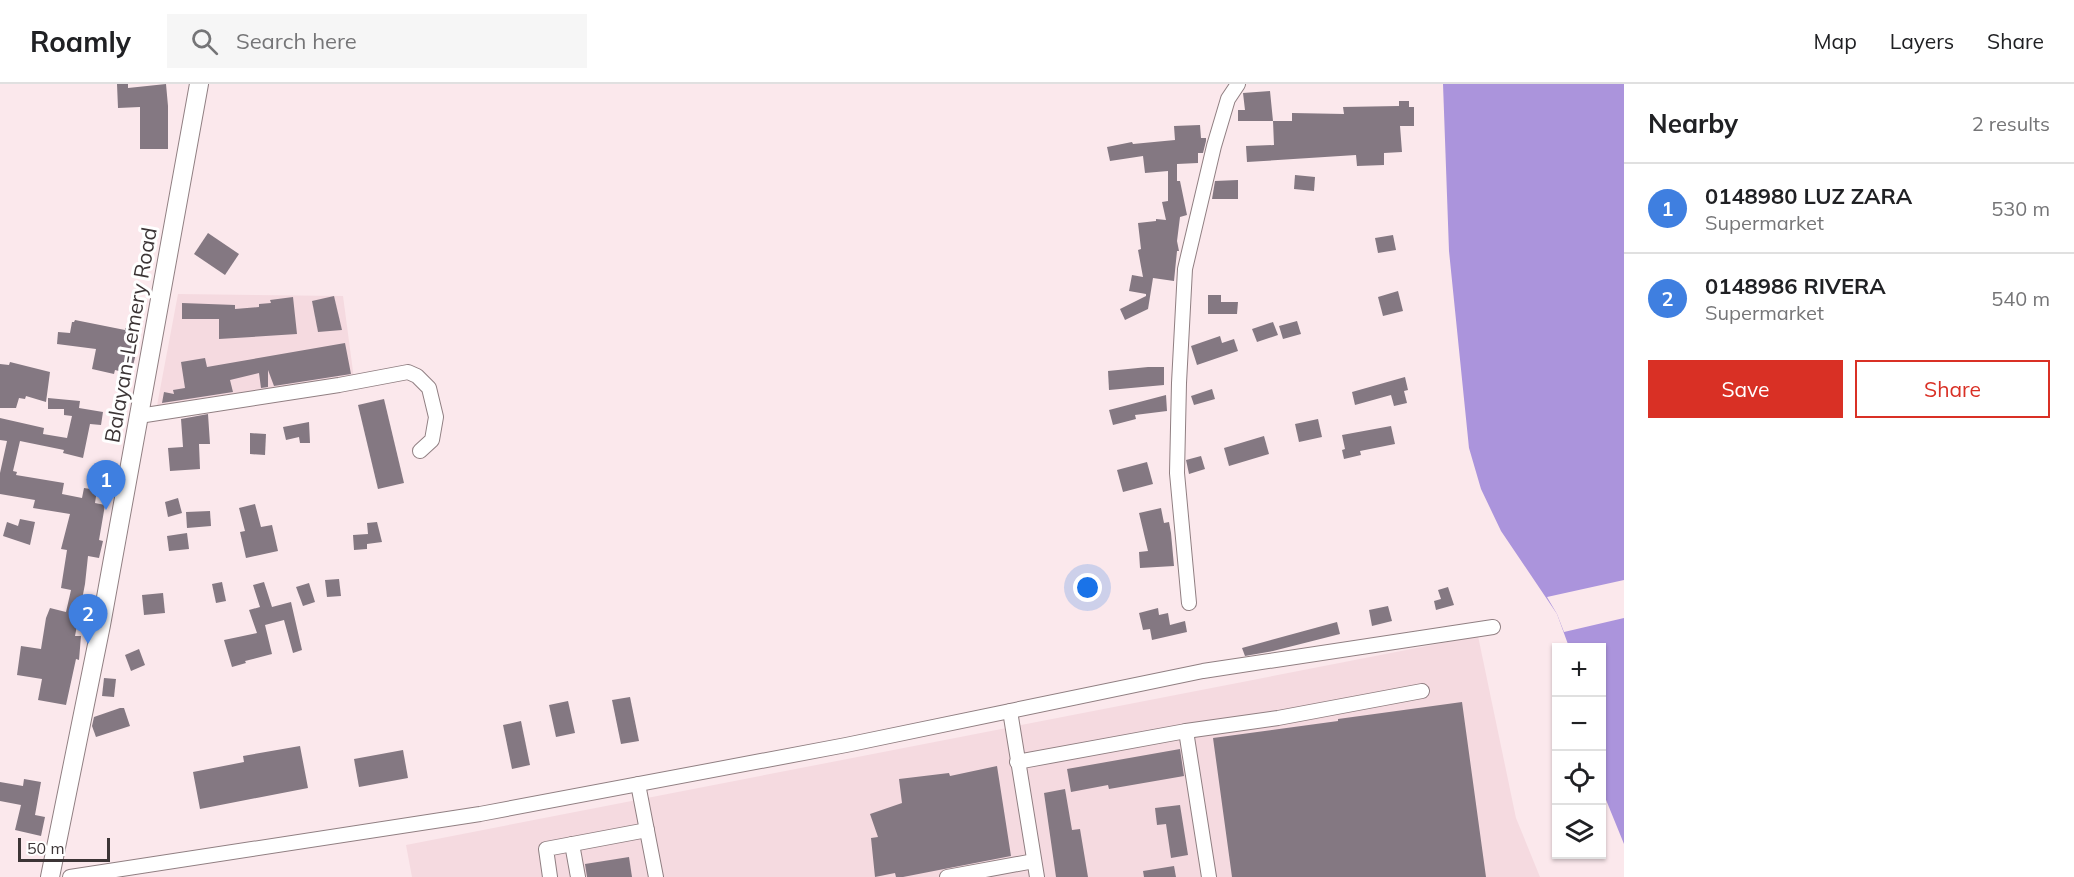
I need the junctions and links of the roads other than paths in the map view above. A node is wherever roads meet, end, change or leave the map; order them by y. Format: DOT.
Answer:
graph roads {
  1 [pos="199,84"];
  2 [pos="1238,84"];
  3 [pos="139,416"];
  4 [pos="420,451"];
  5 [pos="1189,603"];
  6 [pos="1493,627"];
  7 [pos="1422,691"];
  8 [pos="1010,711"];
  9 [pos="1186,730"];
  10 [pos="1017,762"];
  11 [pos="638,784"];
  12 [pos="647,830"];
  13 [pos="572,844"];
  14 [pos="1034,861"];
  15 [pos="50,877"];
  16 [pos="70,877"];
  17 [pos="550,877"];
  18 [pos="578,877"];
  19 [pos="656,877"];
  20 [pos="947,877"];
  21 [pos="1037,877"];
  22 [pos="1209,877"];
  1 -- 3 [label="main road, Balayan-Lemery Road"];
  2 -- 5 [label="street"];
  3 -- 4 [label="street"];
  3 -- 15 [label="main road, Balayan-Lemery Road"];
  6 -- 8 [label="street"];
  7 -- 9 [label="street"];
  8 -- 10 [label="street"];
  8 -- 11 [label="street"];
  9 -- 10 [label="street"];
  9 -- 22 [label="street"];
  10 -- 14 [label="street"];
  11 -- 12 [label="street"];
  11 -- 16 [label="street"];
  12 -- 13 [label="street"];
  12 -- 19 [label="street"];
  13 -- 17 [label="street"];
  13 -- 18 [label="street"];
  14 -- 20 [label="street"];
  14 -- 21 [label="street"];
}
